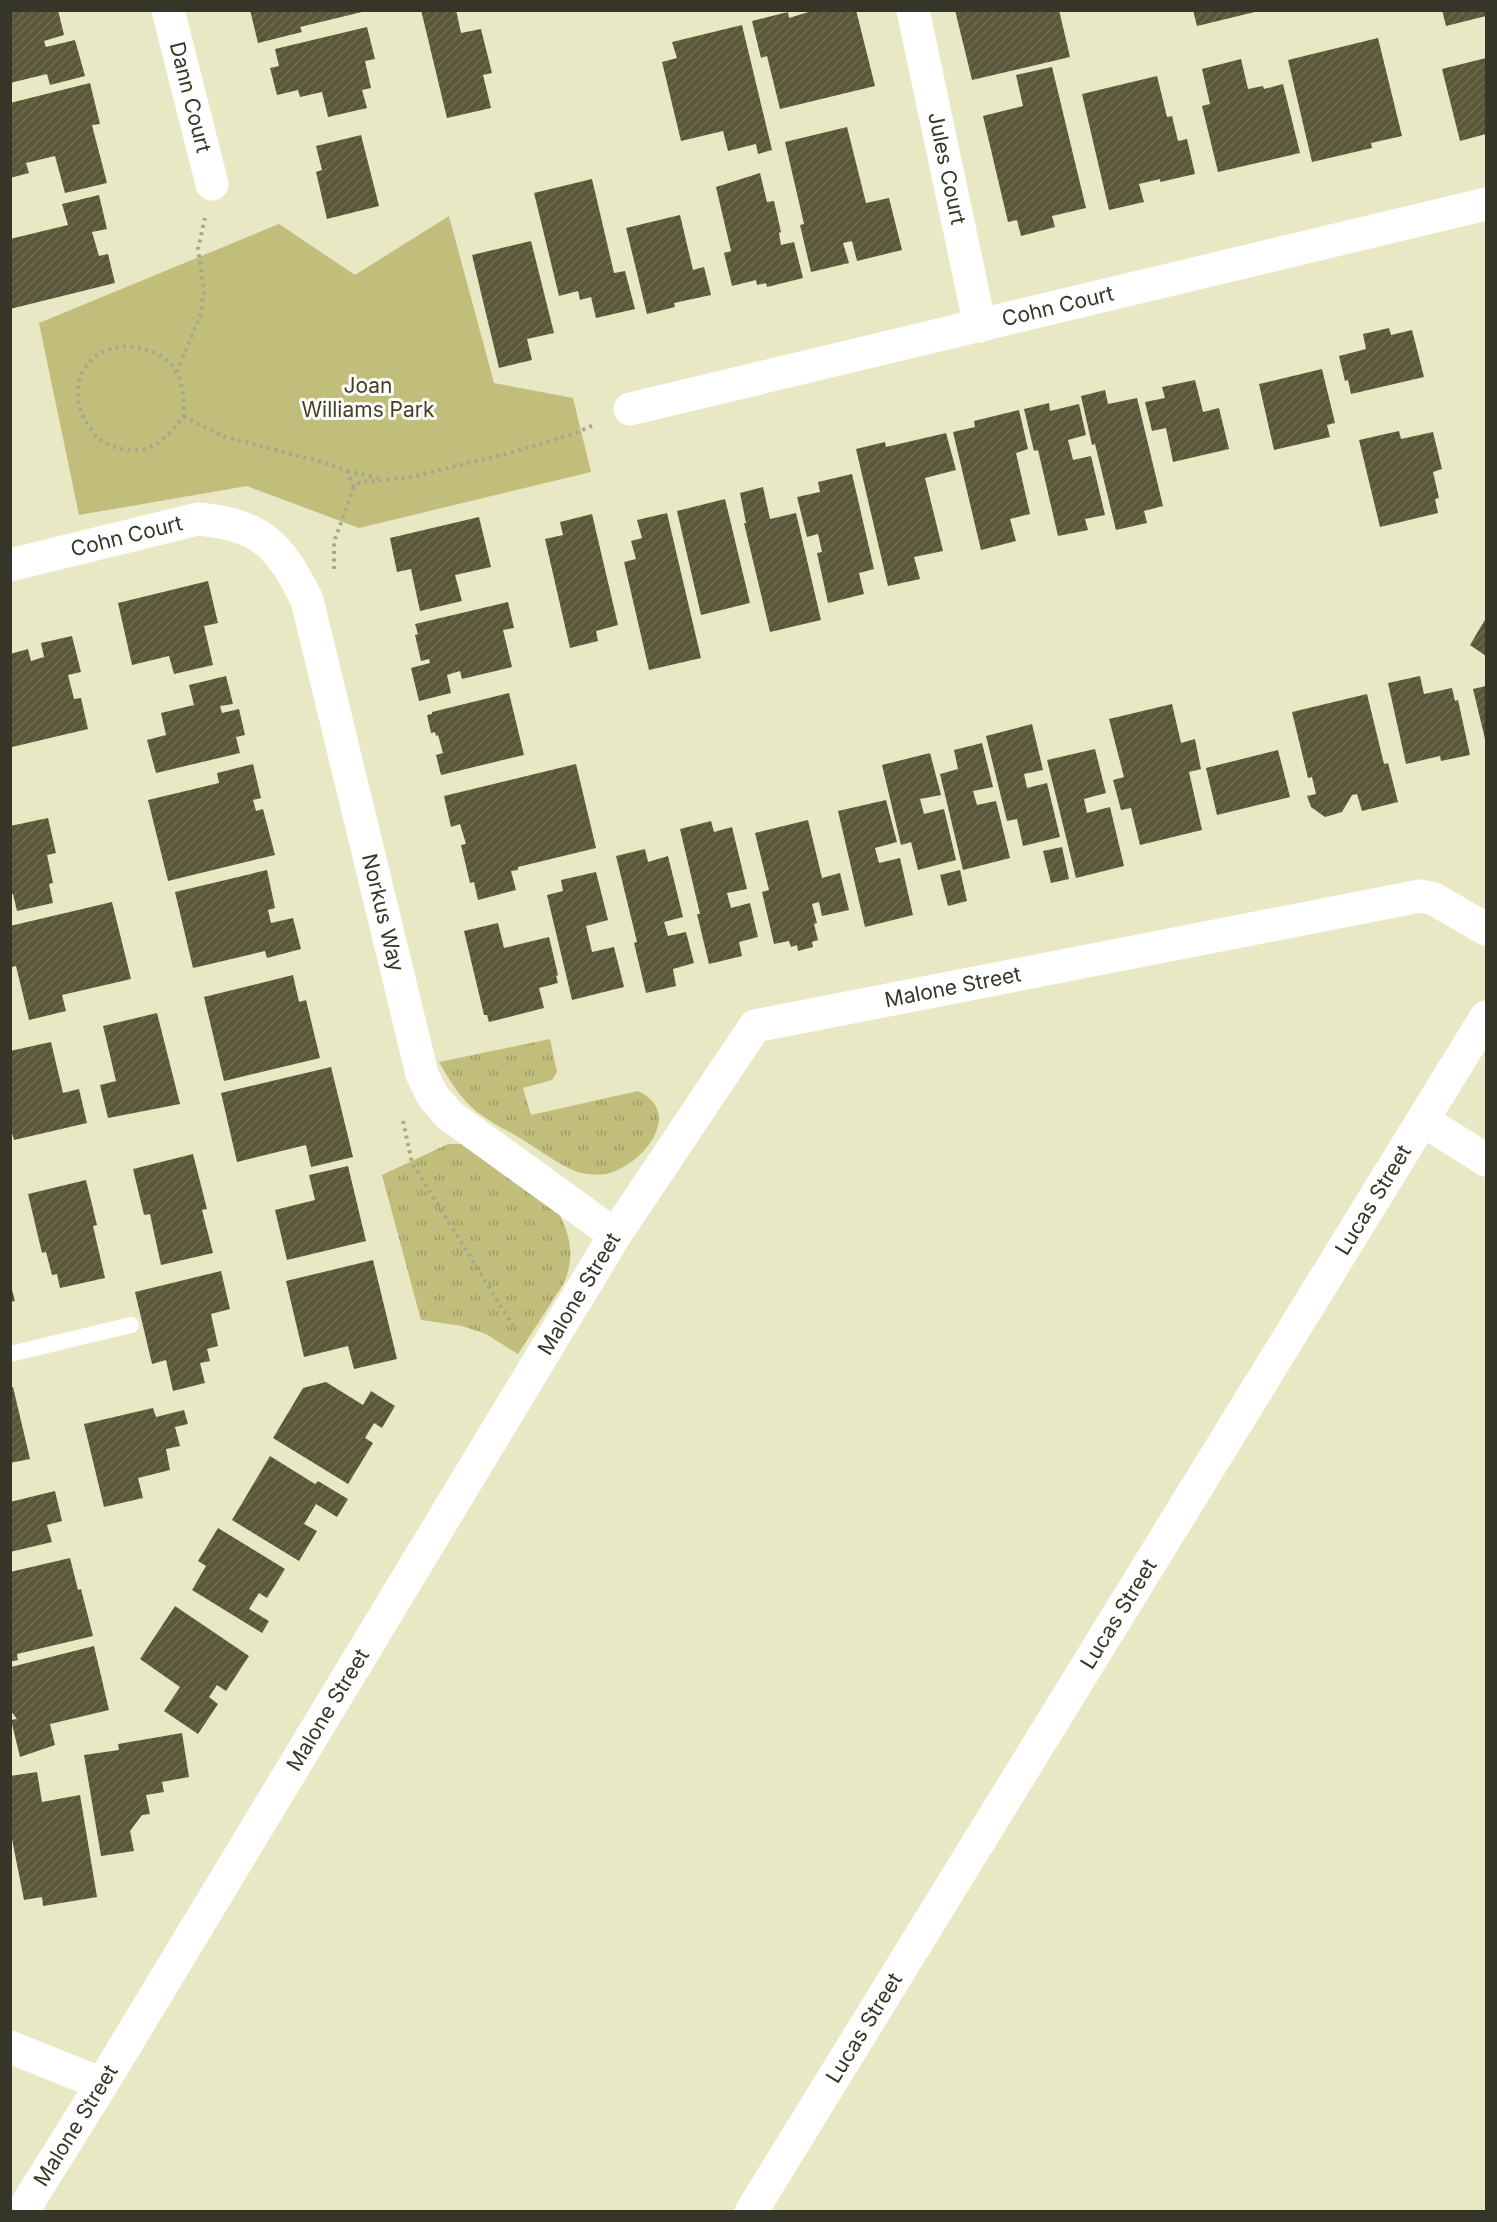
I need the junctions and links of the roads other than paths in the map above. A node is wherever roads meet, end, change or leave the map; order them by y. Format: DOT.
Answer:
graph roads {
  1 [pos="168,10"];
  2 [pos="912,10"];
  3 [pos="212,184"];
  4 [pos="1486,204"];
  5 [pos="980,326"];
  6 [pos="630,409"];
  7 [pos="244,527"];
  8 [pos="10,565"];
  9 [pos="1486,929"];
  10 [pos="1486,1017"];
  11 [pos="1424,1121"];
  12 [pos="1486,1160"];
  13 [pos="615,1235"];
  14 [pos="131,1325"];
  15 [pos="10,1354"];
  16 [pos="10,2047"];
  17 [pos="102,2084"];
  18 [pos="22,2211"];
  19 [pos="752,2211"];
  1 -- 3 [label="street, Dann Court"];
  2 -- 5 [label="street, Jules Court"];
  4 -- 5 [label="street, Cohn Court"];
  5 -- 6 [label="street, Cohn Court"];
  7 -- 8 [label="street, Cohn Court"];
  7 -- 13 [label="street, Norkus Way"];
  9 -- 13 [label="street, Malone Street"];
  10 -- 11 [label="street, Lucas Street"];
  11 -- 12 [label="street"];
  11 -- 19 [label="street, Lucas Street"];
  13 -- 17 [label="street, Malone Street"];
  14 -- 15 [label="lane"];
  16 -- 17 [label="street"];
  17 -- 18 [label="street, Malone Street"];
}
